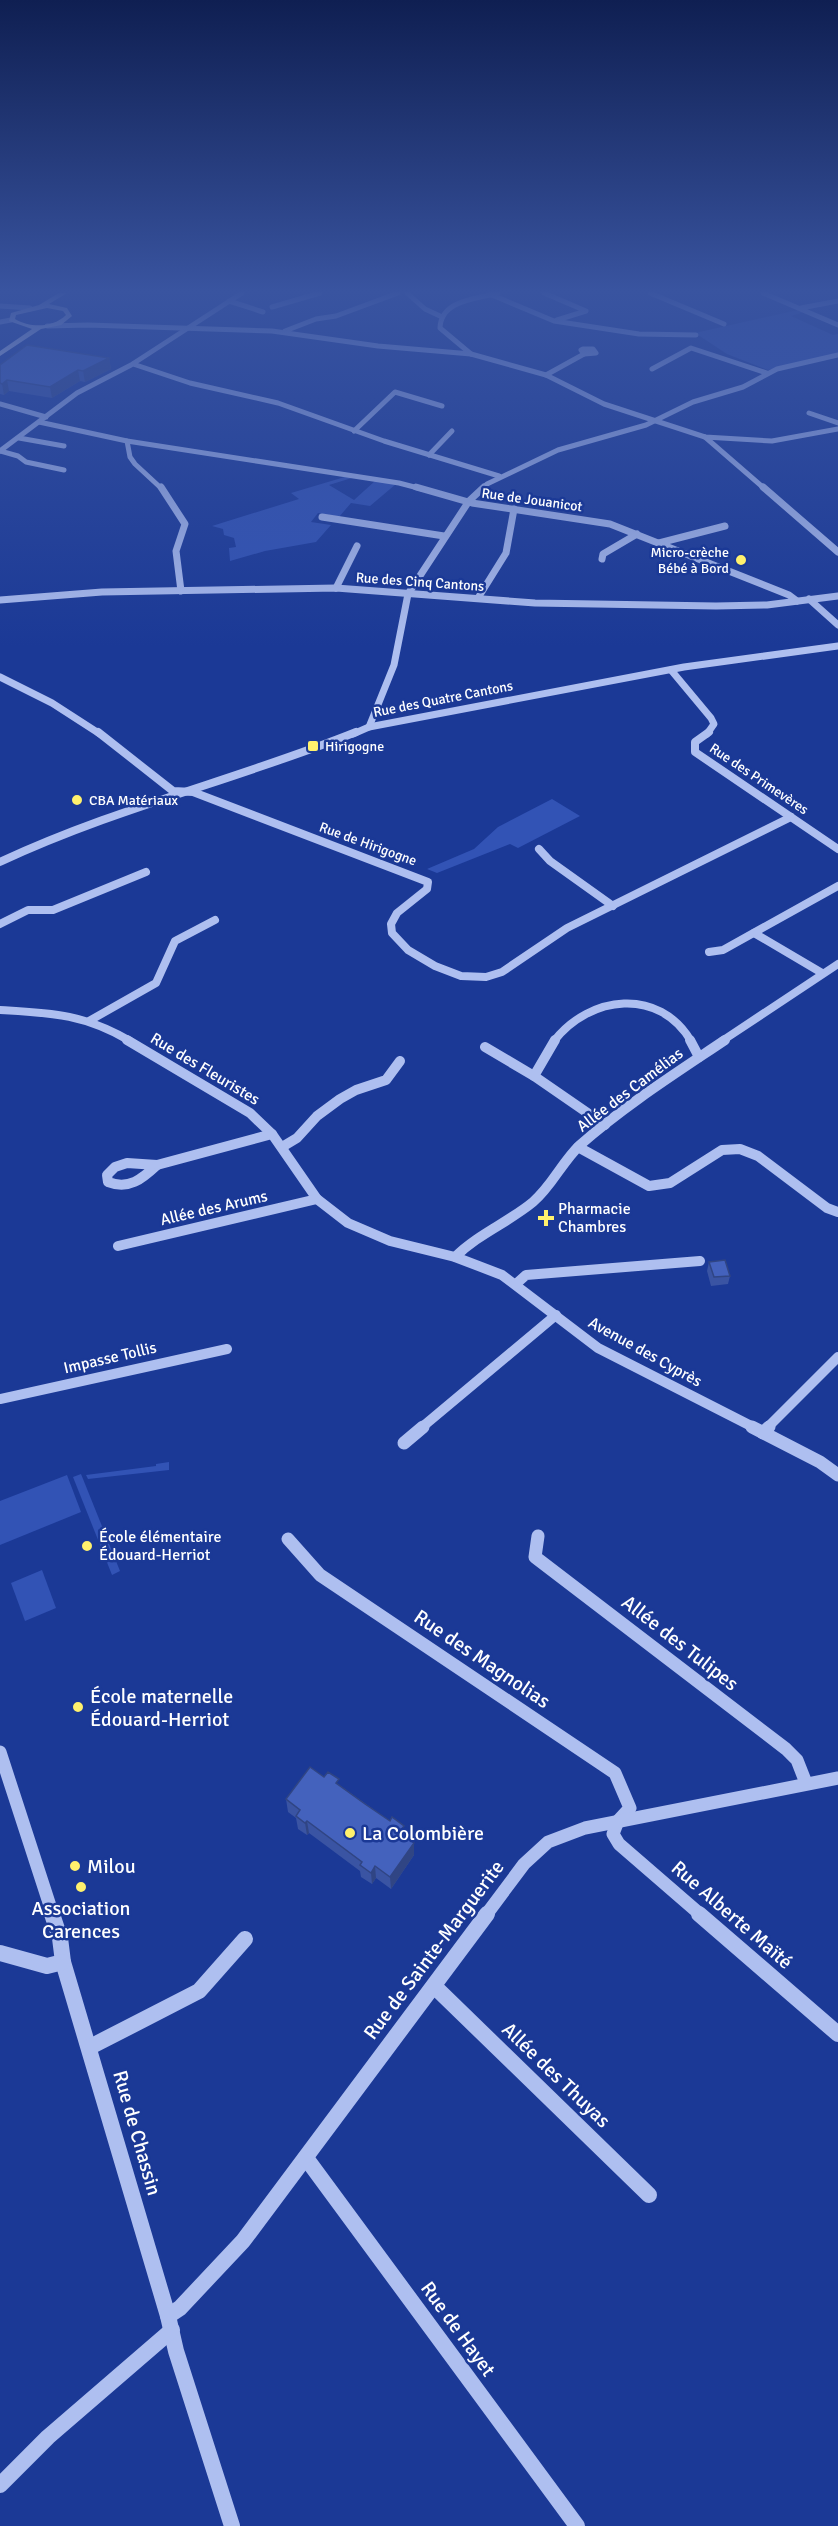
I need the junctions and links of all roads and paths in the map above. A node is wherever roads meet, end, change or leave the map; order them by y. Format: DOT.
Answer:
graph roads {
  1 [pos="24,411"];
  2 [pos="54,411"];
  3 [pos="299,411"];
  4 [pos="375,411"];
  5 [pos="623,411"];
  6 [pos="675,411"];
  7 [pos="809,413"];
  8 [pos="46,417"];
  9 [pos="39,422"];
  10 [pos="653,422"];
  11 [pos="838,423"];
  12 [pos="838,429"];
  13 [pos="354,431"];
  14 [pos="452,431"];
  15 [pos="826,432"];
  16 [pos="705,437"];
  17 [pos="833,437"];
  18 [pos="19,438"];
  19 [pos="127,441"];
  20 [pos="64,446"];
  21 [pos="0,451"];
  22 [pos="429,455"];
  23 [pos="64,470"];
  24 [pos="499,476"];
  25 [pos="469,501"];
  26 [pos="514,509"];
  27 [pos="322,517"];
  28 [pos="725,526"];
  29 [pos="637,534"];
  30 [pos="444,536"];
  31 [pos="659,543"];
  32 [pos="357,546"];
  33 [pos="838,552"];
  34 [pos="602,559"];
  35 [pos="336,588"];
  36 [pos="181,591"];
  37 [pos="410,591"];
  38 [pos="838,596"];
  39 [pos="478,598"];
  40 [pos="809,599"];
  41 [pos="0,600"];
  42 [pos="797,601"];
  43 [pos="838,625"];
  44 [pos="838,646"];
  45 [pos="670,670"];
  46 [pos="0,678"];
  47 [pos="369,727"];
  48 [pos="180,793"];
  49 [pos="791,818"];
  50 [pos="539,849"];
  51 [pos="838,849"];
  52 [pos="0,861"];
  53 [pos="146,872"];
  54 [pos="838,886"];
  55 [pos="613,906"];
  56 [pos="215,920"];
  57 [pos="0,924"];
  58 [pos="754,933"];
  59 [pos="709,952"];
  60 [pos="838,964"];
  61 [pos="822,973"];
  62 [pos="0,1010"];
  63 [pos="89,1021"];
  64 [pos="486,1047"];
  65 [pos="699,1057"];
  66 [pos="400,1061"];
  67 [pos="534,1076"];
  68 [pos="605,1125"];
  69 [pos="272,1134"];
  70 [pos="282,1147"];
  71 [pos="578,1147"];
  72 [pos="157,1165"];
  73 [pos="317,1199"];
  74 [pos="838,1212"];
  75 [pos="118,1246"];
  76 [pos="455,1257"];
  77 [pos="700,1261"];
  78 [pos="516,1284"];
  79 [pos="556,1316"];
  80 [pos="226,1348"];
  81 [pos="838,1357"];
  82 [pos="0,1399"];
  83 [pos="763,1433"];
  84 [pos="404,1443"];
  85 [pos="838,1475"];
  86 [pos="538,1536"];
  87 [pos="288,1539"];
  88 [pos="0,1752"];
  89 [pos="838,1778"];
  90 [pos="806,1783"];
  91 [pos="618,1821"];
  92 [pos="245,1939"];
  93 [pos="0,1953"];
  94 [pos="63,1962"];
  95 [pos="434,1986"];
  96 [pos="838,2034"];
  97 [pos="90,2047"];
  98 [pos="306,2157"];
  99 [pos="649,2195"];
  100 [pos="170,2323"];
  101 [pos="0,2485"];
  102 [pos="232,2526"];
  103 [pos="577,2526"];
  1 -- 8 [label="street"];
  2 -- 8 [label="street"];
  3 -- 13 [label="street"];
  4 -- 13 [label="street"];
  5 -- 10 [label="street"];
  6 -- 10 [label="street"];
  7 -- 11 [label="street"];
  8 -- 9 [label="street"];
  9 -- 18 [label="street"];
  9 -- 19 [label="street, Rue de Jouanicot"];
  10 -- 16 [label="street"];
  10 -- 24 [label="street"];
  12 -- 15 [label="street"];
  13 -- 22 [label="street"];
  14 -- 22 [label="street"];
  15 -- 16 [label="street"];
  15 -- 17 [label="street"];
  16 -- 33 [label="street"];
  18 -- 20 [label="street"];
  18 -- 21 [label="street"];
  19 -- 25 [label="street, Rue de Jouanicot"];
  19 -- 36 [label="street"];
  21 -- 23 [label="street"];
  22 -- 24 [label="street"];
  24 -- 25 [label="street"];
  25 -- 26 [label="street, Rue de Jouanicot"];
  25 -- 30 [label="street"];
  26 -- 29 [label="street, Rue de Jouanicot"];
  26 -- 39 [label="street"];
  27 -- 30 [label="street"];
  28 -- 31 [label="street"];
  29 -- 31 [label="street, Rue de Jouanicot"];
  29 -- 34 [label="street"];
  30 -- 37 [label="street"];
  31 -- 42 [label="street, Rue de Jouanicot"];
  32 -- 35 [label="street"];
  35 -- 36 [label="street, Rue des Cinq Cantons"];
  35 -- 37 [label="street, Rue des Cinq Cantons"];
  36 -- 41 [label="street, Rue des Cinq Cantons"];
  37 -- 39 [label="street, Rue des Cinq Cantons"];
  37 -- 47 [label="street"];
  38 -- 40 [label="street, Rue des Cinq Cantons"];
  39 -- 42 [label="street, Rue des Cinq Cantons"];
  40 -- 42 [label="street, Rue des Cinq Cantons"];
  40 -- 43 [label="street"];
  44 -- 45 [label="street, Rue des Quatre Cantons"];
  45 -- 47 [label="street, Rue des Quatre Cantons"];
  45 -- 49 [label="street, Rue des Primevères"];
  46 -- 48 [label="street, Rue de Hirigogne"];
  47 -- 48 [label="street, Rue des Quatre Cantons"];
  48 -- 52 [label="street, Rue des Quatre Cantons"];
  48 -- 55 [label="street, Rue de Hirigogne"];
  49 -- 51 [label="street, Rue des Primevères"];
  49 -- 55 [label="street, Rue de Hirigogne"];
  50 -- 55 [label="street"];
  53 -- 57 [label="street"];
  54 -- 58 [label="street"];
  56 -- 63 [label="street"];
  58 -- 59 [label="street"];
  58 -- 61 [label="street"];
  60 -- 61 [label="street, Allée des Camélias"];
  61 -- 65 [label="street, Allée des Camélias"];
  62 -- 63 [label="street, Rue des Fleuristes"];
  63 -- 69 [label="street, Rue des Fleuristes"];
  64 -- 67 [label="street"];
  65 -- 67 [label="street"];
  65 -- 68 [label="street, Allée des Camélias"];
  66 -- 70 [label="street"];
  67 -- 68 [label="street"];
  68 -- 71 [label="street, Allée des Camélias"];
  69 -- 70 [label="street, Rue des Fleuristes"];
  69 -- 72 [label="street"];
  70 -- 73 [label="street, Rue des Fleuristes"];
  71 -- 74 [label="street"];
  71 -- 76 [label="street, Allée des Camélias"];
  73 -- 75 [label="street, Allée des Arums"];
  73 -- 76 [label="street, Rue des Fleuristes"];
  76 -- 78 [label="street, Avenue des Cyprès"];
  77 -- 78 [label="street"];
  78 -- 79 [label="street, Avenue des Cyprès"];
  79 -- 83 [label="street, Avenue des Cyprès"];
  79 -- 84 [label="street"];
  80 -- 82 [label="street, Impasse Tollis"];
  81 -- 83 [label="street"];
  83 -- 85 [label="street, Avenue des Cyprès"];
  86 -- 90 [label="street, Allée des Tulipes"];
  87 -- 91 [label="street, Rue des Magnolias"];
  88 -- 94 [label="street, Rue de Chassin"];
  89 -- 90 [label="street, Rue de Sainte-Marguerite"];
  90 -- 91 [label="street, Rue de Sainte-Marguerite"];
  91 -- 95 [label="street, Rue de Sainte-Marguerite"];
  91 -- 96 [label="street, Rue Alberte Maïté"];
  92 -- 97 [label="street"];
  93 -- 94 [label="street"];
  94 -- 97 [label="street, Rue de Chassin"];
  95 -- 98 [label="street, Rue de Sainte-Marguerite"];
  95 -- 99 [label="street, Allée des Thuyas"];
  97 -- 100 [label="street, Rue de Chassin"];
  98 -- 100 [label="street, Rue de Sainte-Marguerite"];
  98 -- 103 [label="street, Rue de Hayet"];
  100 -- 101 [label="street, Rue de Sainte-Marguerite"];
  100 -- 102 [label="street, Rue de Chassin"];
}
